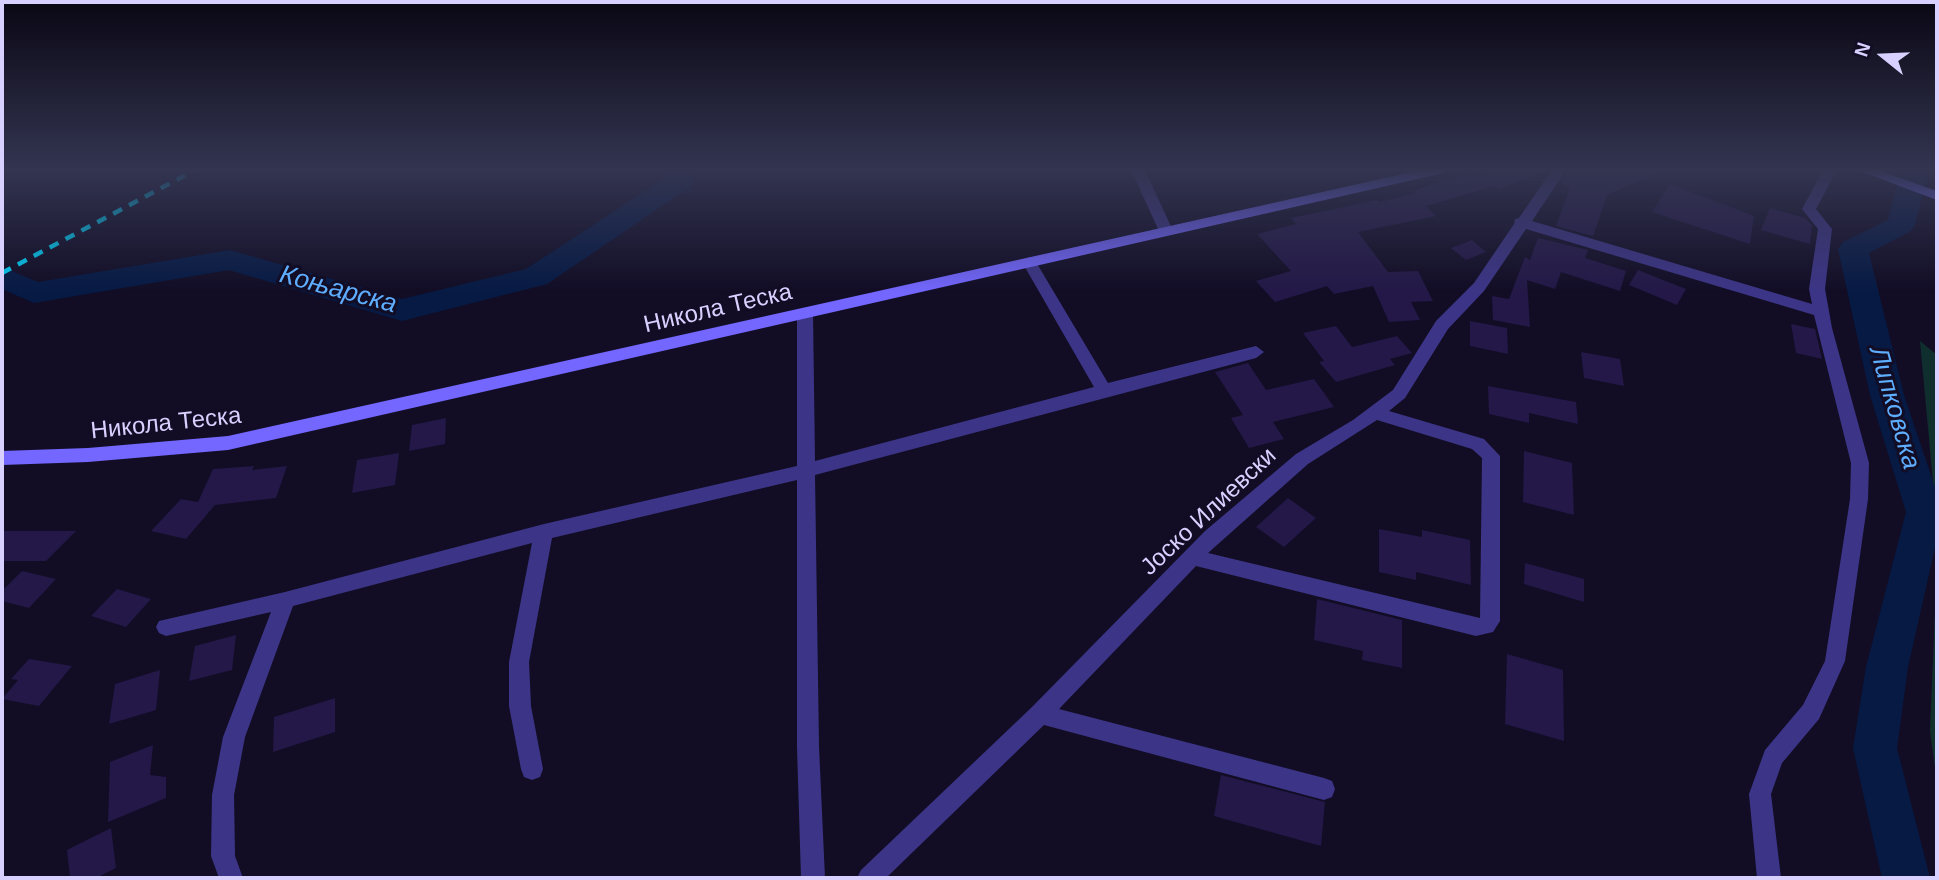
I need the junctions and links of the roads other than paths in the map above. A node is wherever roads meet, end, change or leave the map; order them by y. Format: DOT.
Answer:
graph roads {
  1 [pos="1157,211"];
  2 [pos="1252,211"];
  3 [pos="1528,211"];
  4 [pos="1811,211"];
  5 [pos="1520,222"];
  6 [pos="1166,230"];
  7 [pos="1030,262"];
  8 [pos="1821,312"];
  9 [pos="805,313"];
  10 [pos="1256,352"];
  11 [pos="1104,390"];
  12 [pos="1376,413"];
  13 [pos="2,458"];
  14 [pos="805,471"];
  15 [pos="544,532"];
  16 [pos="1193,557"];
  17 [pos="285,600"];
  18 [pos="166,627"];
  19 [pos="1040,714"];
  20 [pos="532,769"];
  21 [pos="1324,789"];
  22 [pos="231,878"];
  23 [pos="813,878"];
  24 [pos="869,878"];
  25 [pos="1769,878"];
  1 -- 6 [label="street"];
  2 -- 6 [label="main road, Никола Теска"];
  3 -- 5 [label="street, Јоско Илиевски"];
  4 -- 8 [label="street"];
  5 -- 8 [label="street"];
  5 -- 12 [label="street, Јоско Илиевски"];
  6 -- 7 [label="main road, Никола Теска"];
  7 -- 9 [label="main road, Никола Теска"];
  7 -- 11 [label="street"];
  8 -- 25 [label="street"];
  9 -- 13 [label="main road, Никола Теска"];
  9 -- 14 [label="street"];
  10 -- 11 [label="street"];
  11 -- 14 [label="street"];
  12 -- 16 [label="street, Јоско Илиевски"];
  12 -- 16 [label="street"];
  14 -- 15 [label="street"];
  14 -- 23 [label="street"];
  15 -- 17 [label="street"];
  15 -- 20 [label="street"];
  16 -- 19 [label="street, Јоско Илиевски"];
  17 -- 18 [label="street"];
  17 -- 22 [label="street"];
  19 -- 21 [label="street"];
  19 -- 24 [label="street, Јоско Илиевски"];
}
